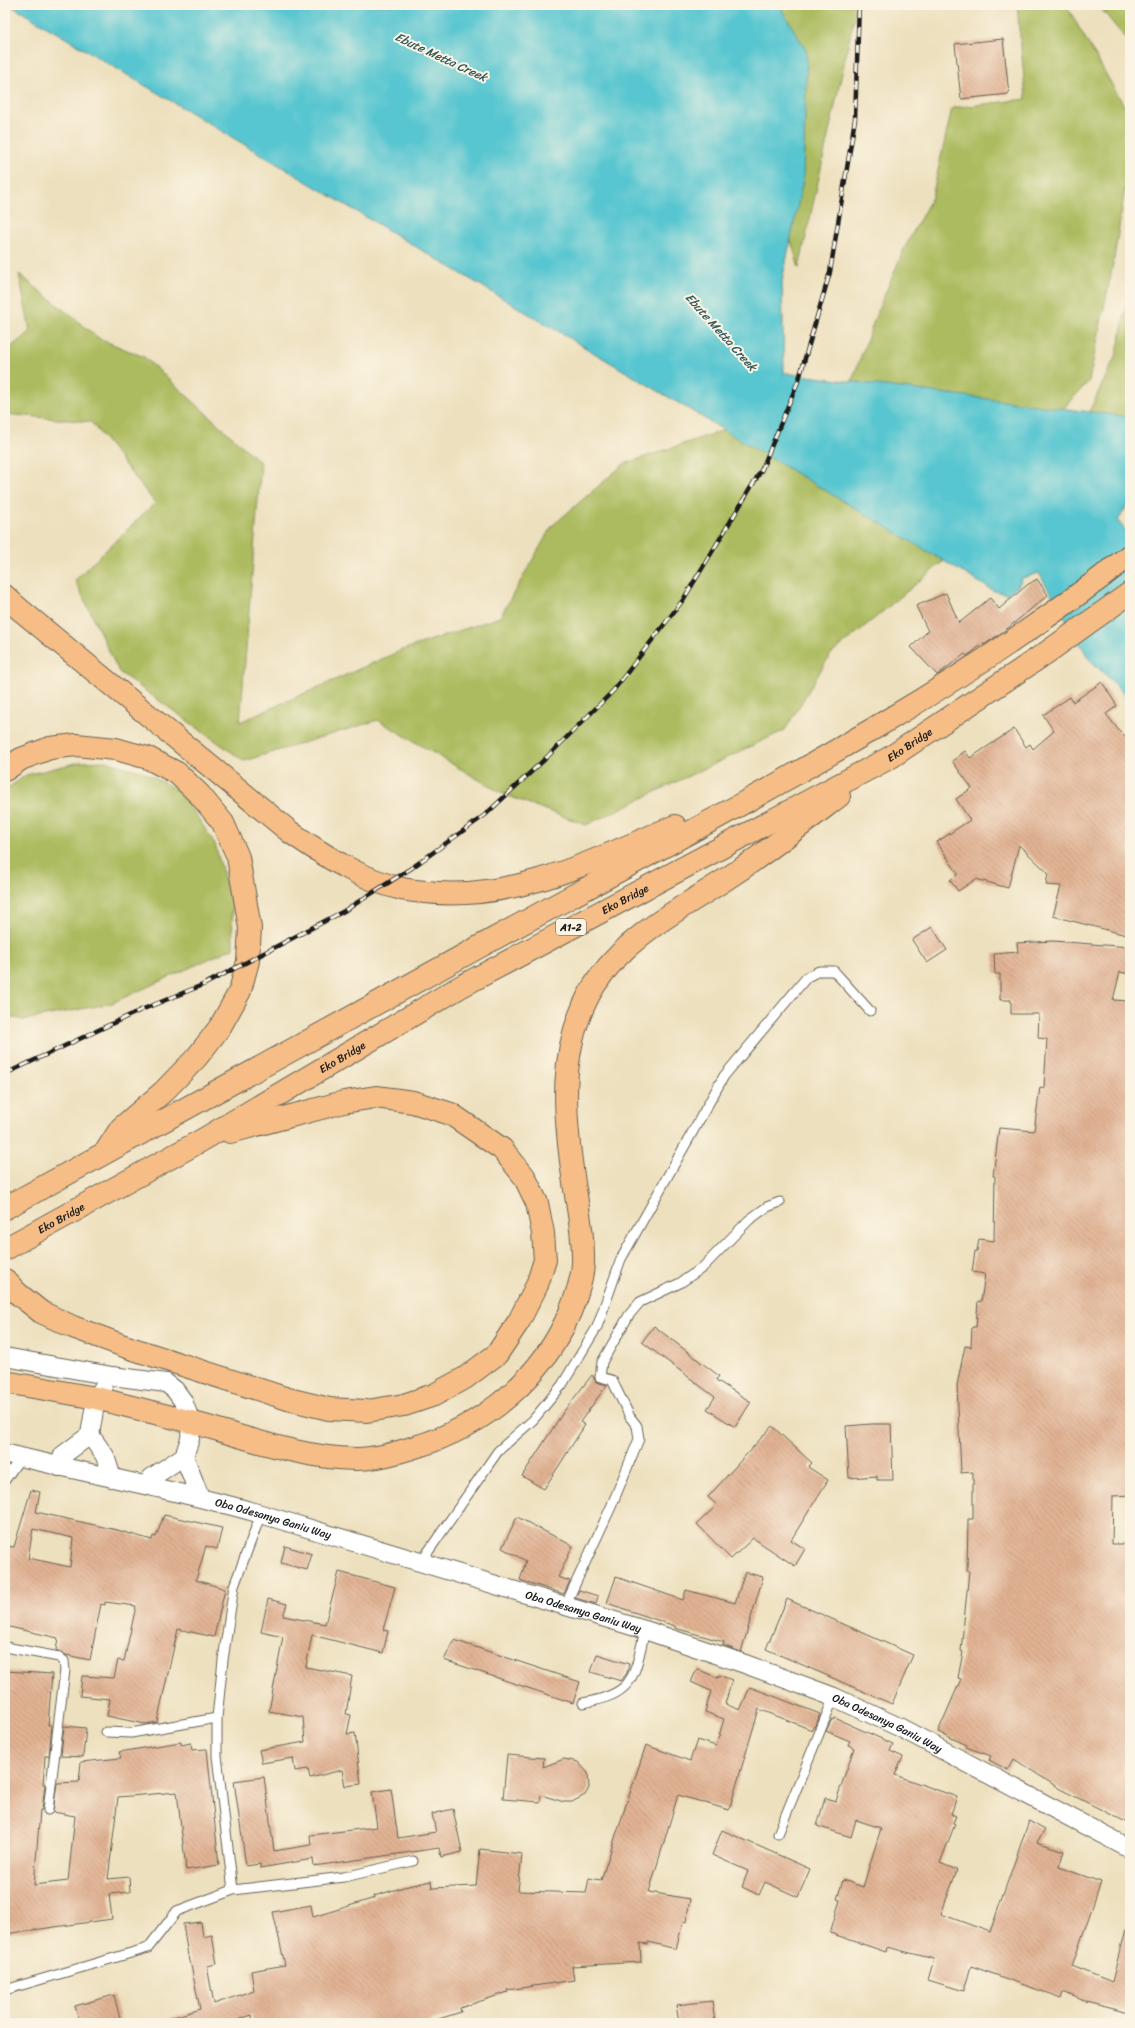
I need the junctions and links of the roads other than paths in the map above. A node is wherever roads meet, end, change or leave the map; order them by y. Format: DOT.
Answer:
graph roads {
  1 [pos="1130,555"];
  2 [pos="1130,593"];
  3 [pos="11,602"];
  4 [pos="891,757"];
  5 [pos="5,770"];
  6 [pos="792,777"];
  7 [pos="870,1011"];
  8 [pos="204,1139"];
  9 [pos="106,1153"];
  10 [pos="780,1202"];
  11 [pos="5,1208"];
  12 [pos="5,1249"];
  13 [pos="5,1280"];
  14 [pos="5,1357"];
  15 [pos="112,1376"];
  16 [pos="5,1382"];
  17 [pos="96,1398"];
  18 [pos="191,1422"];
  19 [pos="90,1435"];
  20 [pos="15,1456"];
  21 [pos="184,1456"];
  22 [pos="59,1467"];
  23 [pos="112,1478"];
  24 [pos="5,1480"];
  25 [pos="149,1486"];
  26 [pos="200,1496"];
  27 [pos="261,1514"];
  28 [pos="421,1562"];
  29 [pos="566,1606"];
  30 [pos="645,1630"];
  31 [pos="5,1647"];
  32 [pos="834,1697"];
  33 [pos="583,1703"];
  34 [pos="217,1718"];
  35 [pos="106,1732"];
  36 [pos="48,1810"];
  37 [pos="778,1834"];
  38 [pos="1130,1849"];
  39 [pos="413,1861"];
  40 [pos="232,1890"];
  41 [pos="5,1990"];
  1 -- 6 [label="main road, A1-2"];
  2 -- 4 [label="main road, Eko Bridge / A1-2"];
  3 -- 6 [label="main road"];
  4 -- 8 [label="main road, Eko Bridge / A1-2"];
  4 -- 18 [label="main road"];
  5 -- 9 [label="main road"];
  6 -- 9 [label="main road, A1-2"];
  7 -- 28 [label="lane"];
  8 -- 12 [label="main road, Eko Bridge / A1-2"];
  8 -- 13 [label="main road"];
  9 -- 11 [label="main road, A1-2"];
  10 -- 29 [label="lane"];
  14 -- 15 [label="street"];
  15 -- 17 [label="street"];
  15 -- 18 [label="street"];
  16 -- 17 [label="main road"];
  17 -- 18 [label="main road"];
  17 -- 19 [label="street"];
  18 -- 21 [label="street"];
  19 -- 22 [label="street"];
  19 -- 23 [label="street"];
  20 -- 22 [label="street, Oba Odesanya Ganiu Way"];
  20 -- 24 [label="lane"];
  21 -- 25 [label="street"];
  21 -- 26 [label="street"];
  22 -- 23 [label="street, Oba Odesanya Ganiu Way"];
  23 -- 25 [label="street, Oba Odesanya Ganiu Way"];
  25 -- 26 [label="street, Oba Odesanya Ganiu Way"];
  26 -- 27 [label="street, Oba Odesanya Ganiu Way"];
  27 -- 28 [label="street, Oba Odesanya Ganiu Way"];
  27 -- 34 [label="lane"];
  28 -- 29 [label="street, Oba Odesanya Ganiu Way"];
  29 -- 30 [label="street, Oba Odesanya Ganiu Way"];
  30 -- 32 [label="street, Oba Odesanya Ganiu Way"];
  30 -- 33 [label="lane"];
  31 -- 36 [label="lane"];
  32 -- 37 [label="lane"];
  32 -- 38 [label="street, Oba Odesanya Ganiu Way"];
  34 -- 35 [label="lane"];
  34 -- 40 [label="lane"];
  39 -- 40 [label="lane"];
  40 -- 41 [label="lane"];
}
